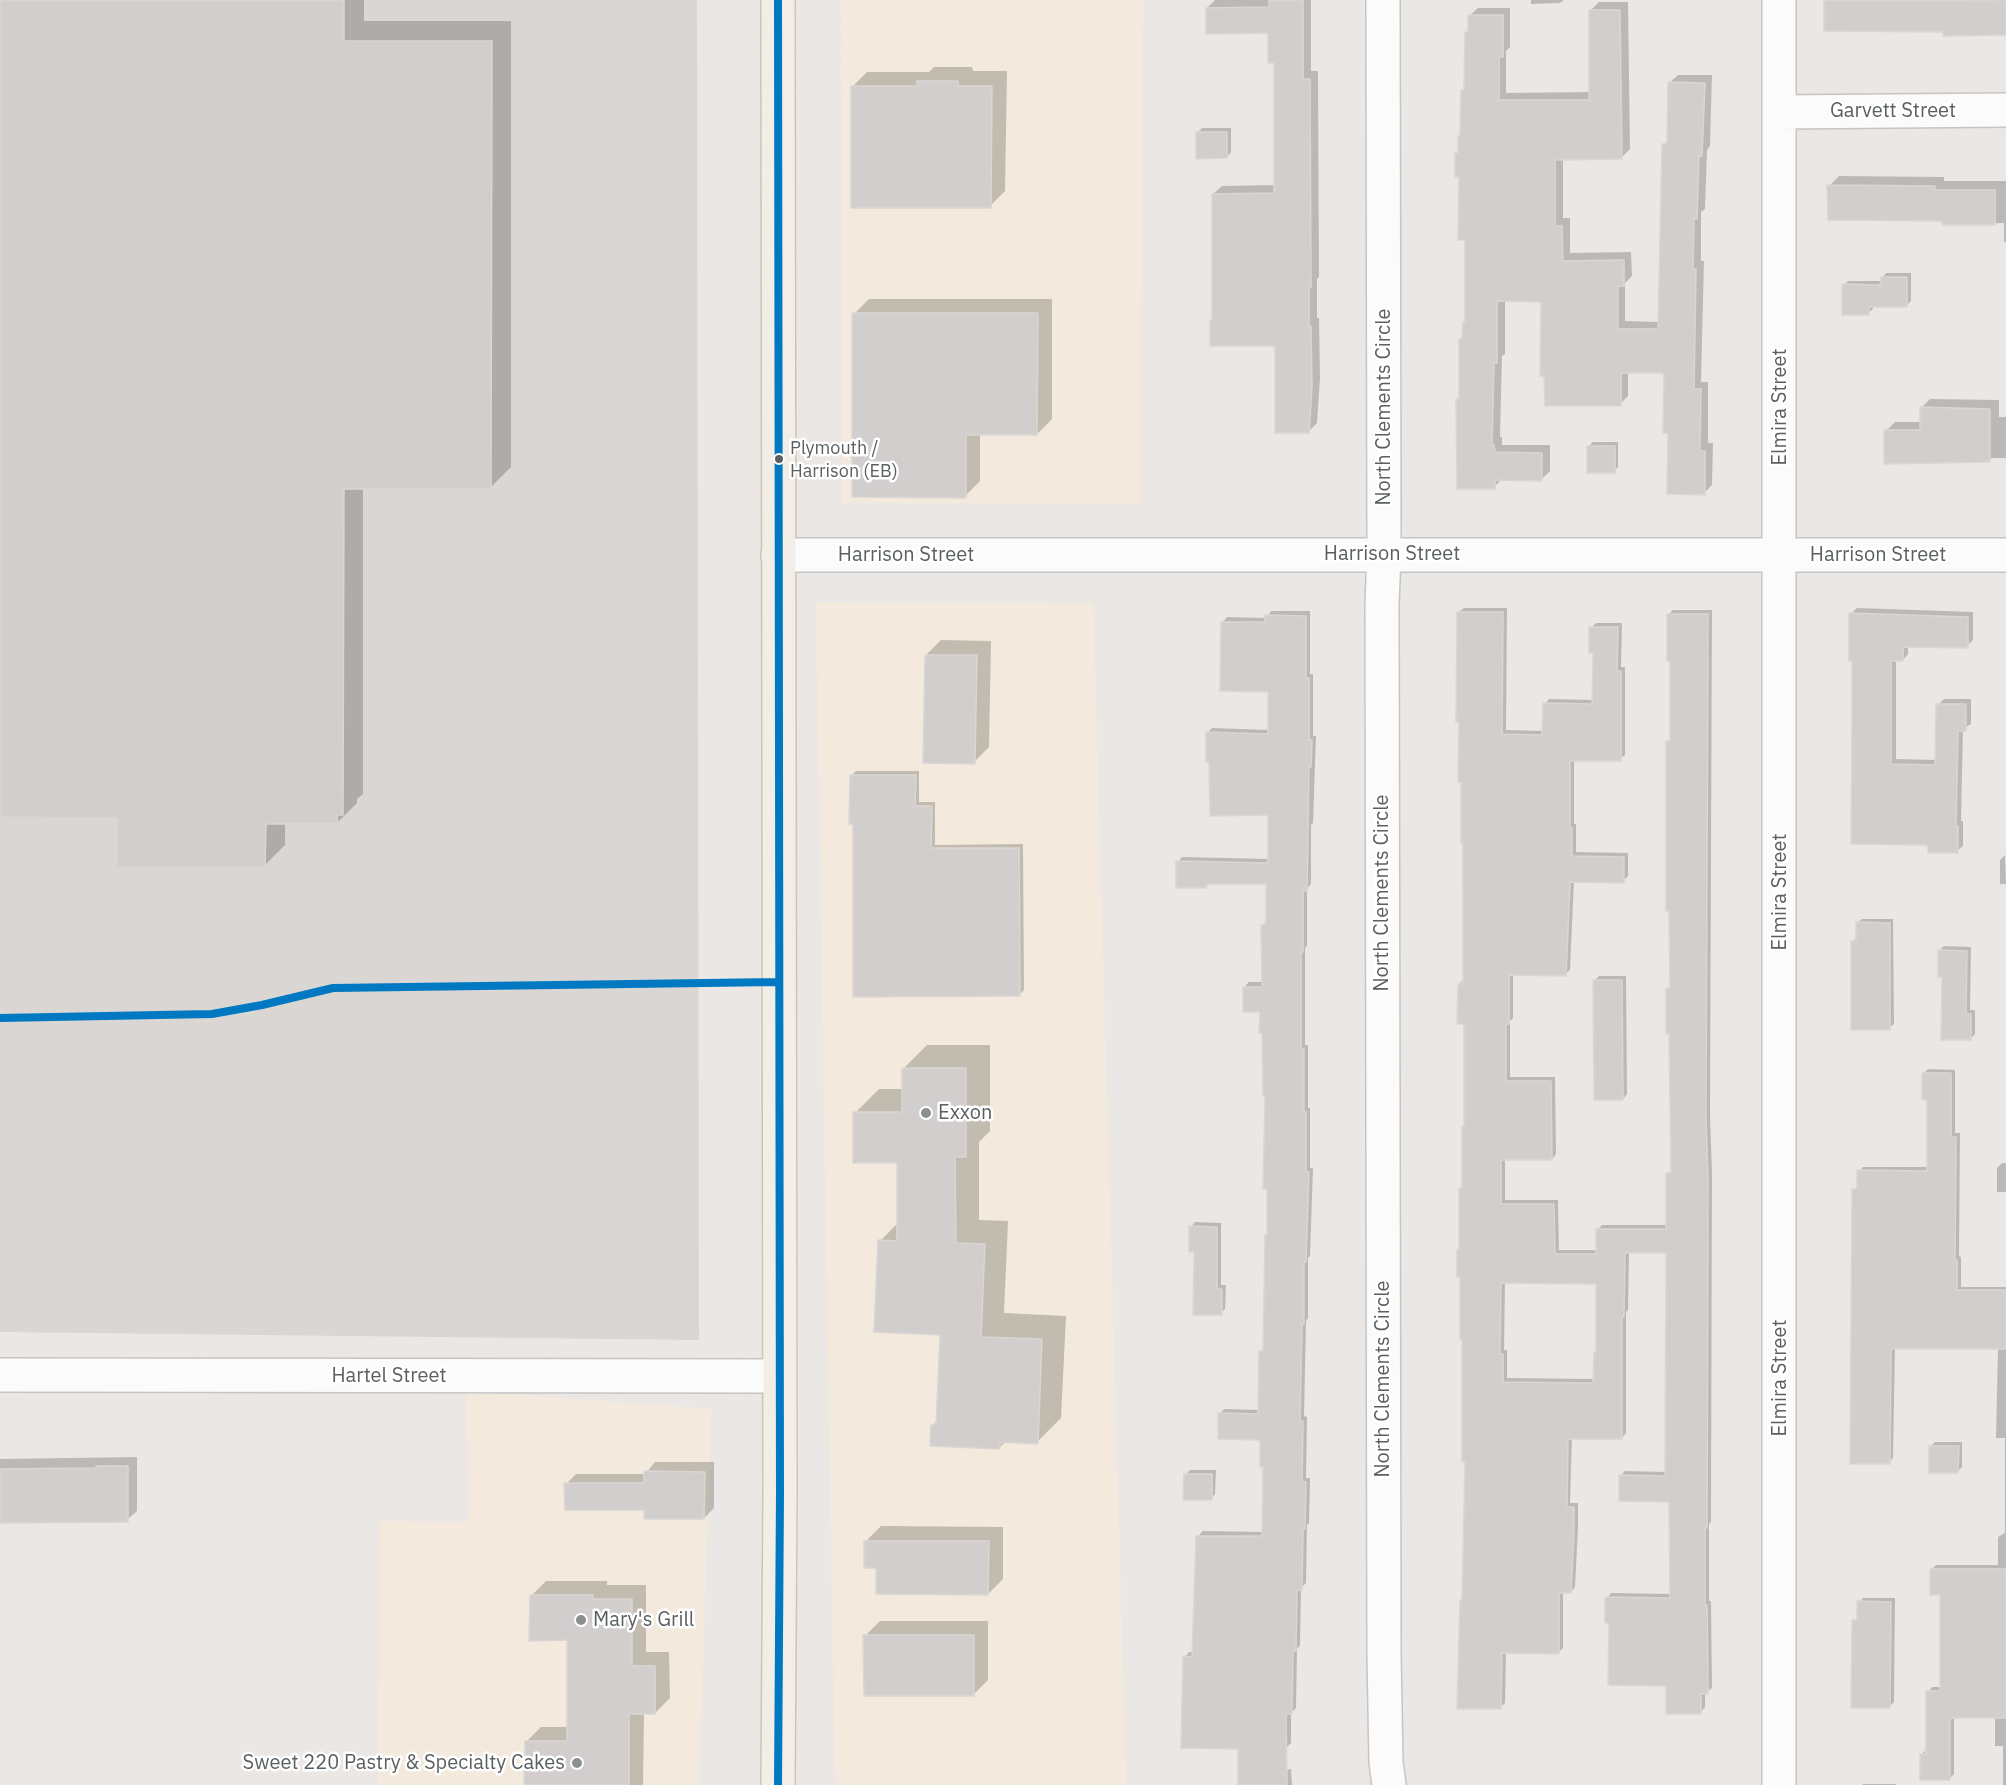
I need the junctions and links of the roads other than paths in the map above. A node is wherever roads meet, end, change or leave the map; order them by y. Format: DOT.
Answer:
graph roads {
  1 [pos="778,0"];
  2 [pos="1383,0"];
  3 [pos="1779,0"];
  4 [pos="2006,110"];
  5 [pos="1779,111"];
  6 [pos="1384,554"];
  7 [pos="778,555"];
  8 [pos="1780,555"];
  9 [pos="2006,555"];
  10 [pos="0,1375"];
  11 [pos="779,1376"];
  12 [pos="778,1785"];
  13 [pos="1389,1785"];
  14 [pos="1779,1785"];
  1 -- 7 [label="main road"];
  2 -- 6 [label="street, North Clements Circle"];
  3 -- 5 [label="street, Elmira Street"];
  4 -- 5 [label="street, Garvett Street"];
  5 -- 8 [label="street, Elmira Street"];
  6 -- 7 [label="street, Harrison Street"];
  6 -- 8 [label="street, Harrison Street"];
  6 -- 13 [label="street, North Clements Circle"];
  7 -- 11 [label="main road"];
  8 -- 9 [label="street, Harrison Street"];
  8 -- 14 [label="street, Elmira Street"];
  10 -- 11 [label="street, Hartel Street"];
  11 -- 12 [label="main road"];
}
